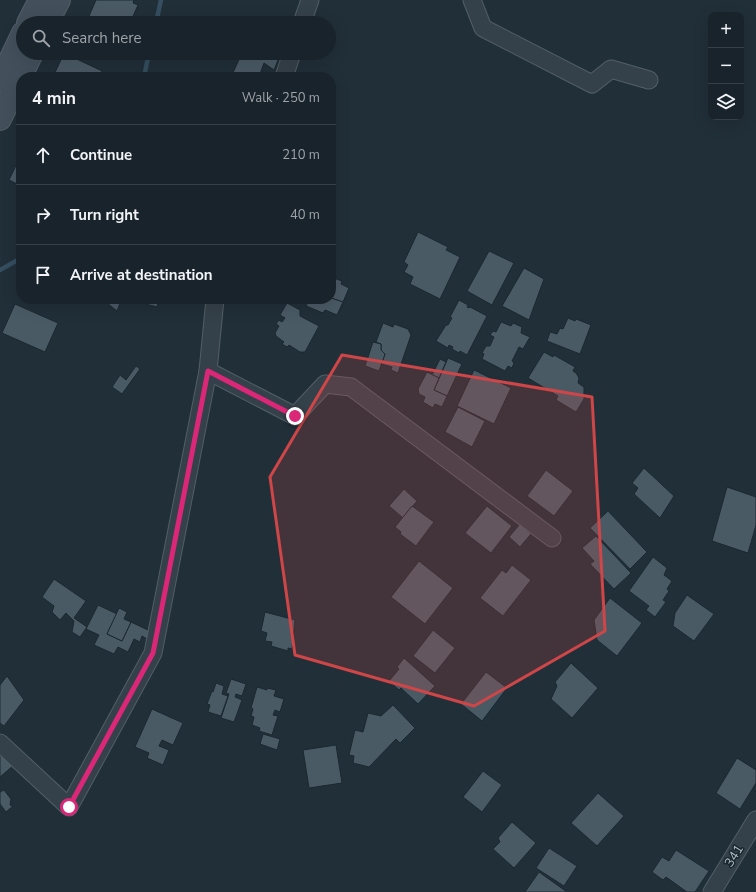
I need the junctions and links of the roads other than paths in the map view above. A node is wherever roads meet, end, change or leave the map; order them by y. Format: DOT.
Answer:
graph roads {
  1 [pos="40,0"];
  2 [pos="59,0"];
  3 [pos="310,0"];
  4 [pos="472,0"];
  5 [pos="32,16"];
  6 [pos="51,16"];
  7 [pos="304,16"];
  8 [pos="16,48"];
  9 [pos="29,60"];
  10 [pos="290,60"];
  11 [pos="23,72"];
  12 [pos="286,72"];
  13 [pos="649,80"];
  14 [pos="0,81"];
  15 [pos="16,86"];
  16 [pos="0,119"];
  17 [pos="215,304"];
  18 [pos="208,371"];
  19 [pos="552,538"];
  20 [pos="0,743"];
  21 [pos="756,820"];
  22 [pos="712,892"];
  1 -- 5 [label="main road"];
  2 -- 6 [label="main road"];
  3 -- 7 [label="street"];
  4 -- 13 [label="street"];
  8 -- 14 [label="main road"];
  9 -- 11 [label="main road"];
  10 -- 12 [label="street"];
  15 -- 16 [label="main road"];
  17 -- 18 [label="street"];
  18 -- 19 [label="street"];
  18 -- 20 [label="street"];
  21 -- 22 [label="street, 341"];
}
